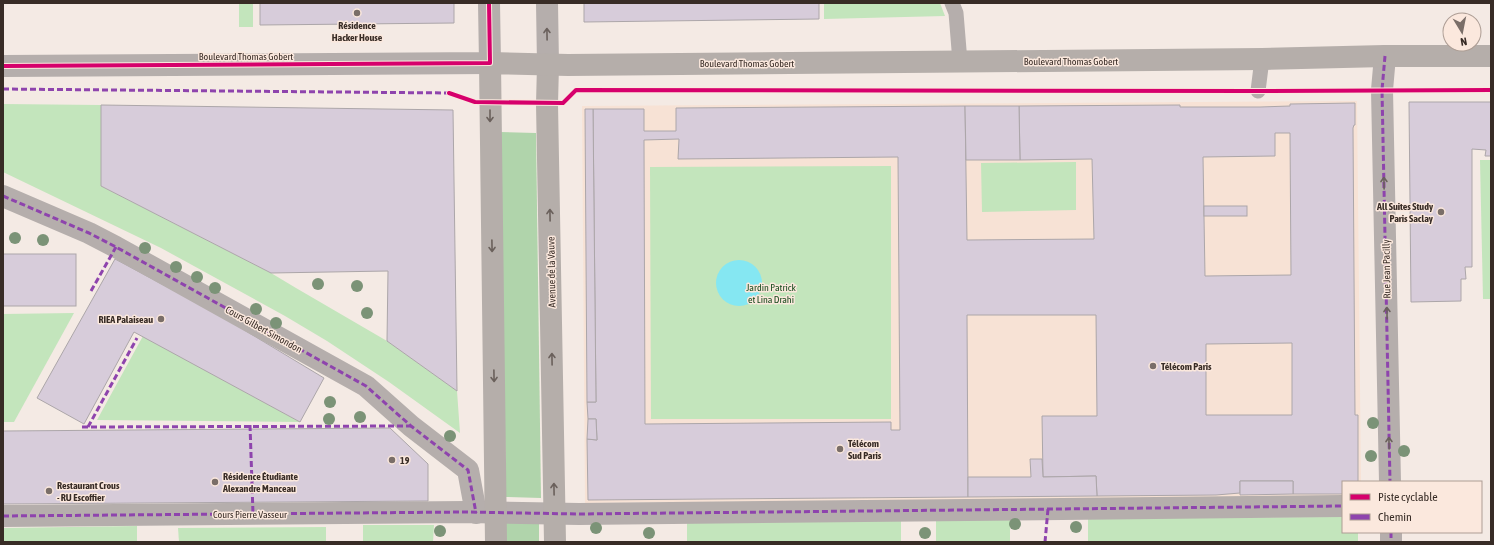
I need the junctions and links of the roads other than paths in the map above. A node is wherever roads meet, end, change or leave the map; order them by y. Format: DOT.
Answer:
graph roads {
  1 [pos="489,3"];
  2 [pos="547,3"];
  3 [pos="952,3"];
  4 [pos="1385,56"];
  5 [pos="1491,56"];
  6 [pos="1262,59"];
  7 [pos="960,62"];
  8 [pos="490,64"];
  9 [pos="548,65"];
  10 [pos="3,66"];
  11 [pos="1258,91"];
  12 [pos="3,196"];
  13 [pos="1390,481"];
  14 [pos="1342,506"];
  15 [pos="486,512"];
  16 [pos="554,513"];
  17 [pos="3,516"];
  18 [pos="496,542"];
  19 [pos="555,542"];
  1 -- 8 [label="street"];
  9 -- 2 [label="street, Avenue de la Vauve, one-way"];
  3 -- 7 [label="lane"];
  4 -- 5 [label="main road, Boulevard Thomas Gobert"];
  4 -- 6 [label="main road, Boulevard Thomas Gobert"];
  13 -- 4 [label="street, Rue Jean Pacilly, one-way"];
  6 -- 7 [label="main road, Boulevard Thomas Gobert"];
  6 -- 11 [label="lane"];
  7 -- 9 [label="main road, Boulevard Thomas Gobert"];
  8 -- 9 [label="main road, Boulevard Thomas Gobert"];
  8 -- 10 [label="street, Boulevard Thomas Gobert"];
  8 -- 15 [label="main road, one-way"];
  16 -- 9 [label="main road, Avenue de la Vauve, one-way"];
  12 -- 15 [label="street, Cours Gilbert Simondon"];
  14 -- 16 [label="street, Cours Pierre Vasseur"];
  15 -- 16 [label="street, Cours Pierre Vasseur"];
  15 -- 17 [label="street, Cours Pierre Vasseur"];
  15 -- 18 [label="main road"];
  16 -- 19 [label="main road, Avenue de la Vauve"];
}
